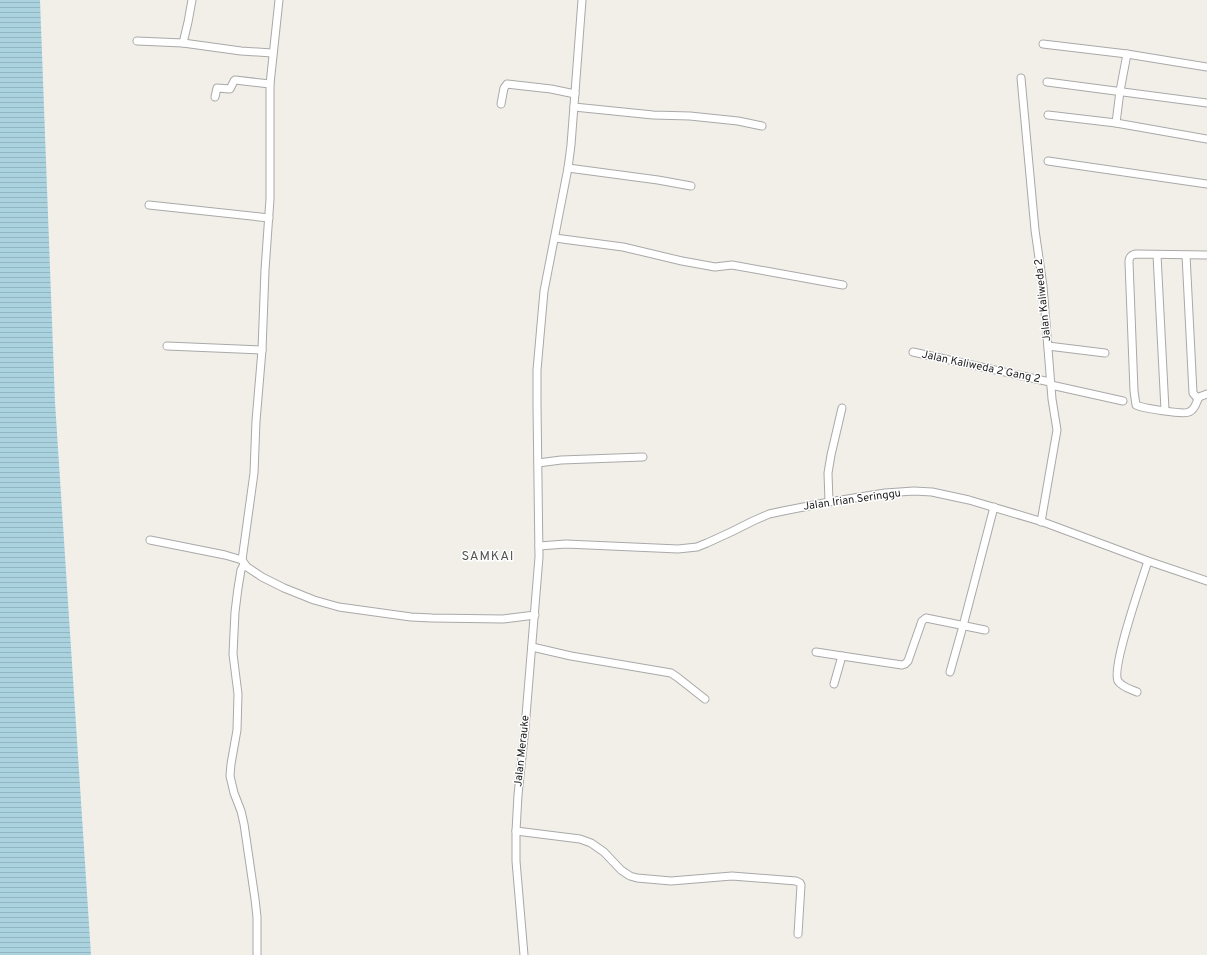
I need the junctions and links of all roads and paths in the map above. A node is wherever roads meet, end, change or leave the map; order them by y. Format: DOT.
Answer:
graph roads {
  1 [pos="192,0"];
  2 [pos="279,0"];
  3 [pos="582,0"];
  4 [pos="137,41"];
  5 [pos="183,43"];
  6 [pos="1042,44"];
  7 [pos="272,53"];
  8 [pos="1128,54"];
  9 [pos="1207,67"];
  10 [pos="1022,78"];
  11 [pos="1047,82"];
  12 [pos="270,84"];
  13 [pos="1120,91"];
  14 [pos="575,94"];
  15 [pos="215,97"];
  16 [pos="1207,102"];
  17 [pos="501,104"];
  18 [pos="574,107"];
  19 [pos="1048,115"];
  20 [pos="1116,123"];
  21 [pos="762,126"];
  22 [pos="1207,139"];
  23 [pos="1048,161"];
  24 [pos="568,168"];
  25 [pos="1207,184"];
  26 [pos="691,186"];
  27 [pos="149,205"];
  28 [pos="269,218"];
  29 [pos="555,238"];
  30 [pos="1157,255"];
  31 [pos="1186,255"];
  32 [pos="1207,255"];
  33 [pos="843,285"];
  34 [pos="168,346"];
  35 [pos="1048,346"];
  36 [pos="262,350"];
  37 [pos="913,352"];
  38 [pos="1105,353"];
  39 [pos="1050,384"];
  40 [pos="1207,394"];
  41 [pos="1198,399"];
  42 [pos="1123,401"];
  43 [pos="842,408"];
  44 [pos="1165,410"];
  45 [pos="643,457"];
  46 [pos="538,462"];
  47 [pos="829,502"];
  48 [pos="994,508"];
  49 [pos="1041,522"];
  50 [pos="150,540"];
  51 [pos="539,546"];
  52 [pos="1148,561"];
  53 [pos="243,562"];
  54 [pos="1207,581"];
  55 [pos="535,615"];
  56 [pos="963,626"];
  57 [pos="985,630"];
  58 [pos="532,647"];
  59 [pos="816,652"];
  60 [pos="842,656"];
  61 [pos="950,672"];
  62 [pos="834,684"];
  63 [pos="1136,692"];
  64 [pos="705,699"];
  65 [pos="516,831"];
  66 [pos="798,934"];
  67 [pos="257,955"];
  68 [pos="524,955"];
  1 -- 5 [label="street"];
  2 -- 7 [label="street"];
  3 -- 14 [label="street, Jalan Merauke"];
  4 -- 5 [label="street"];
  5 -- 7 [label="street"];
  6 -- 8 [label="street"];
  7 -- 12 [label="street"];
  8 -- 9 [label="street"];
  8 -- 13 [label="street"];
  10 -- 35 [label="street, Jalan Kaliweda 2"];
  11 -- 13 [label="street"];
  12 -- 15 [label="street"];
  12 -- 28 [label="street"];
  13 -- 16 [label="street"];
  13 -- 20 [label="street"];
  14 -- 17 [label="street"];
  14 -- 18 [label="street, Jalan Merauke"];
  18 -- 21 [label="street"];
  18 -- 24 [label="street, Jalan Merauke"];
  19 -- 20 [label="street"];
  20 -- 22 [label="street"];
  23 -- 25 [label="street"];
  24 -- 26 [label="street"];
  24 -- 29 [label="street, Jalan Merauke"];
  27 -- 28 [label="street"];
  28 -- 36 [label="street"];
  29 -- 33 [label="street"];
  29 -- 46 [label="street, Jalan Merauke"];
  30 -- 31 [label="street"];
  30 -- 44 [label="street"];
  30 -- 44 [label="street"];
  31 -- 32 [label="street"];
  31 -- 41 [label="street"];
  34 -- 36 [label="street"];
  35 -- 38 [label="street"];
  35 -- 39 [label="street, Jalan Kaliweda 2"];
  36 -- 53 [label="street"];
  37 -- 39 [label="street, Jalan Kaliweda 2 Gang 2"];
  39 -- 42 [label="street, Jalan Kaliweda 2 Gang 2"];
  39 -- 49 [label="street, Jalan Kaliweda 2"];
  40 -- 41 [label="street"];
  41 -- 44 [label="street"];
  43 -- 47 [label="street"];
  45 -- 46 [label="street"];
  46 -- 51 [label="street, Jalan Merauke"];
  47 -- 48 [label="street, Jalan Irian Seringgu"];
  47 -- 51 [label="street, Jalan Irian Seringgu"];
  48 -- 49 [label="street, Jalan Irian Seringgu"];
  48 -- 56 [label="street"];
  49 -- 52 [label="street, Jalan Irian Seringgu"];
  50 -- 53 [label="street"];
  51 -- 55 [label="street, Jalan Merauke"];
  52 -- 54 [label="street, Jalan Irian Seringgu"];
  52 -- 63 [label="street"];
  53 -- 55 [label="street"];
  53 -- 67 [label="street"];
  55 -- 58 [label="street, Jalan Merauke"];
  56 -- 57 [label="street"];
  56 -- 60 [label="street"];
  56 -- 61 [label="street"];
  58 -- 64 [label="street"];
  58 -- 65 [label="street, Jalan Merauke"];
  59 -- 60 [label="street"];
  60 -- 62 [label="street"];
  65 -- 66 [label="street"];
  65 -- 68 [label="street, Jalan Merauke"];
}
